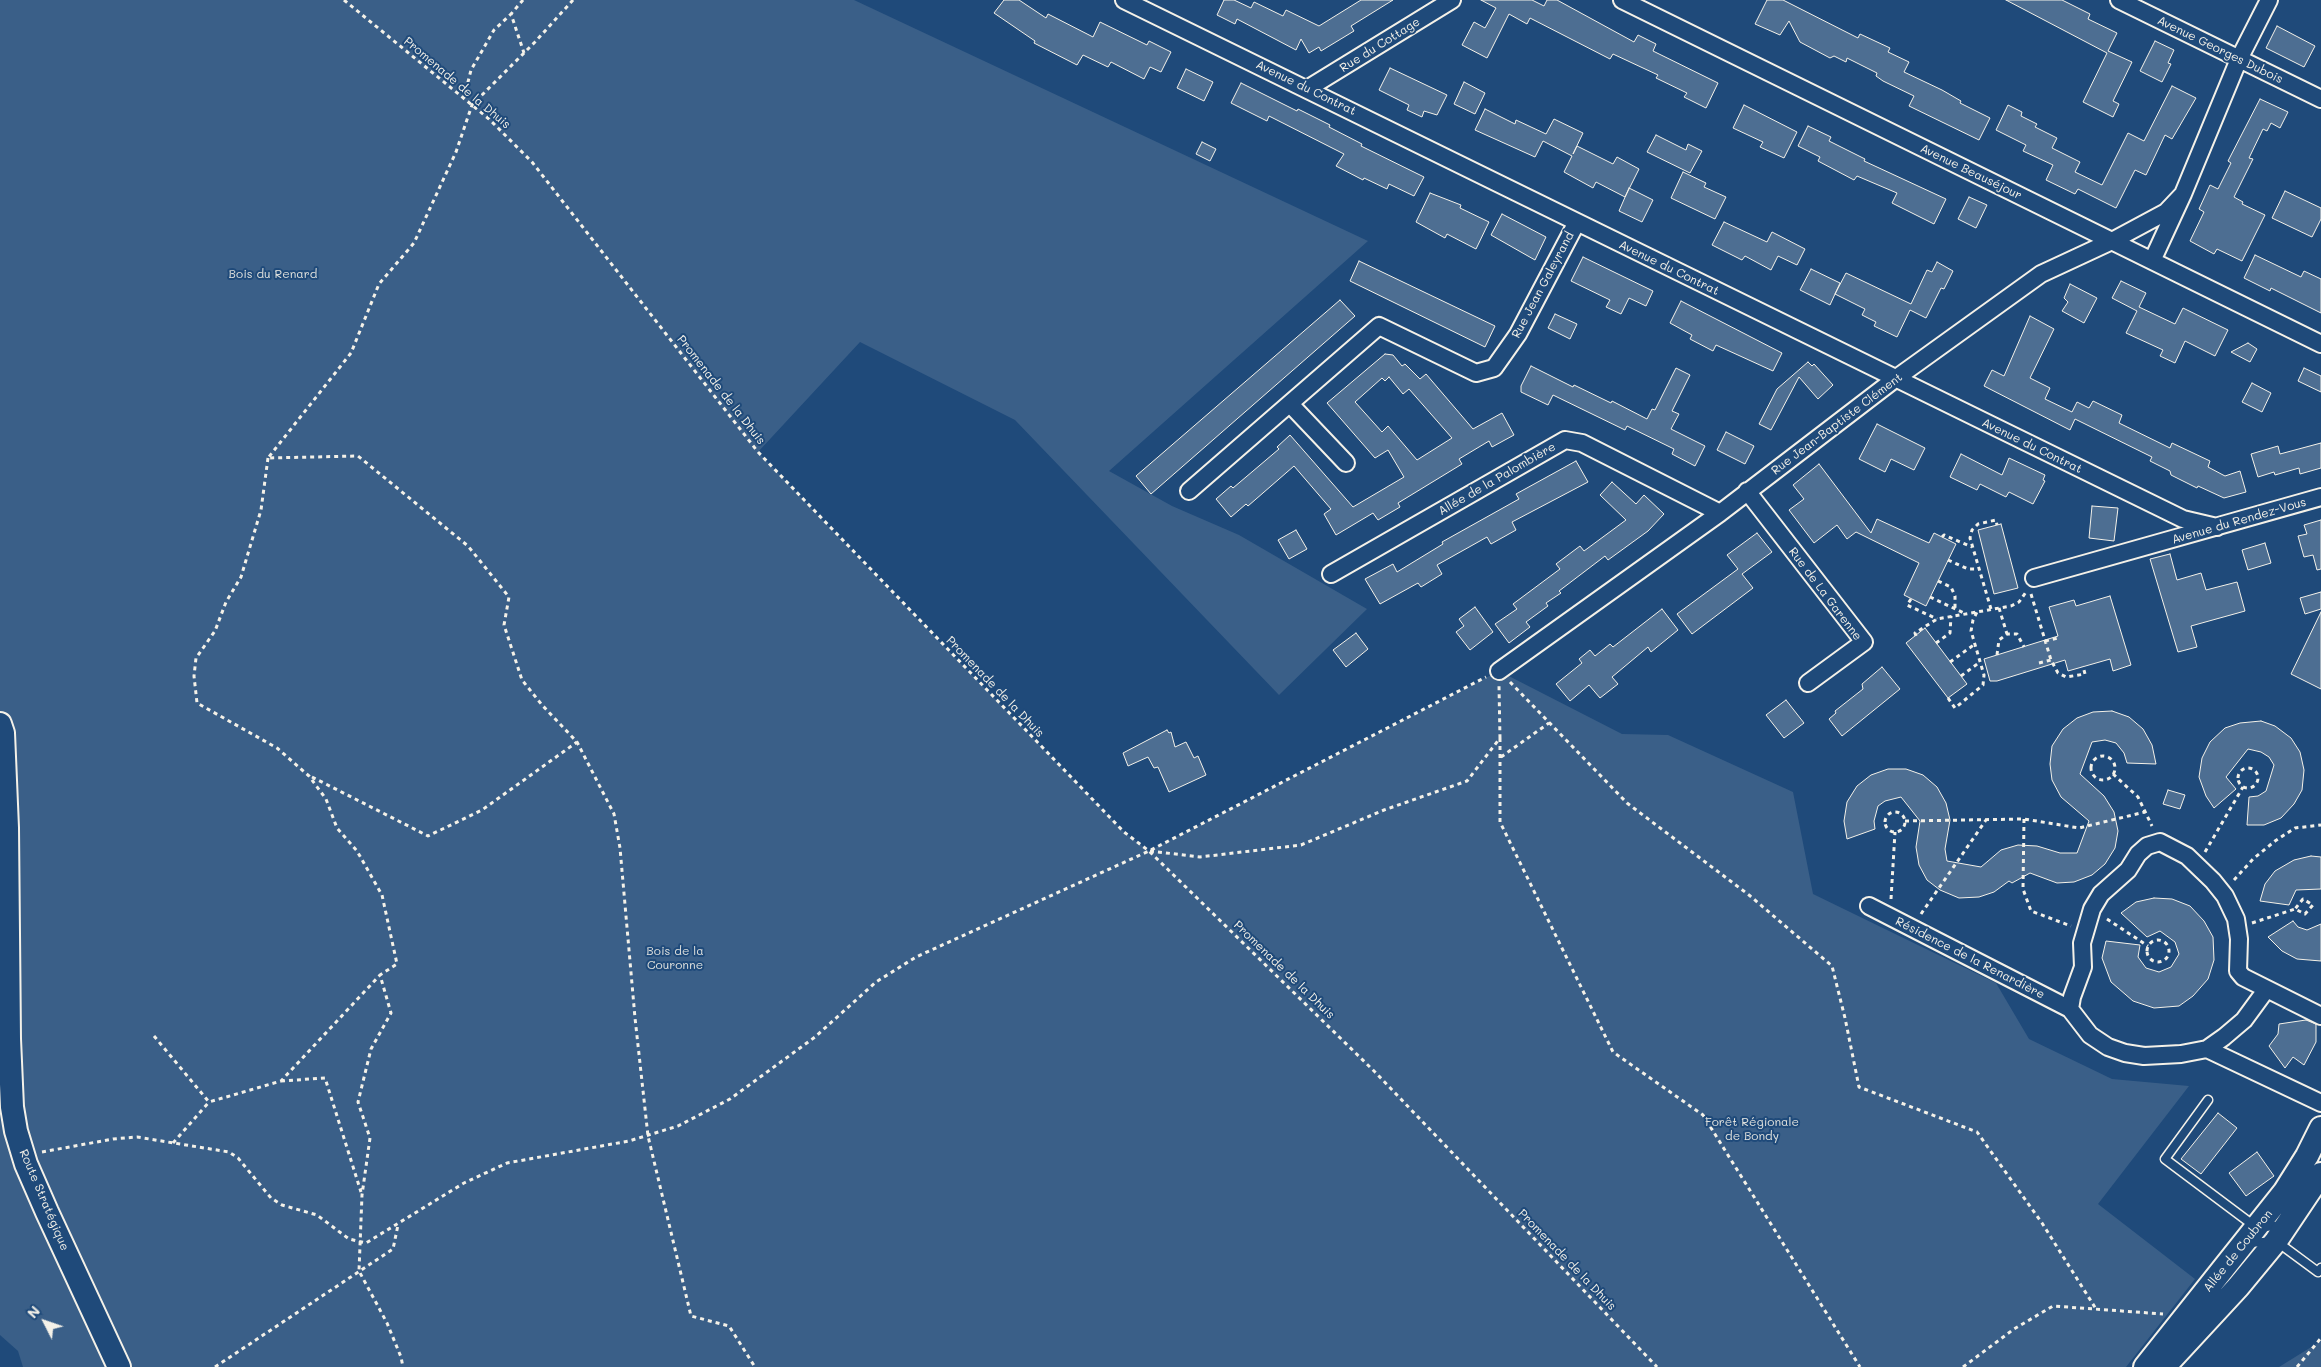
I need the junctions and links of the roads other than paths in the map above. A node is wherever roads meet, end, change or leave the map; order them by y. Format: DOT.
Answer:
graph roads {
  1 [pos="1124,0"];
  2 [pos="1452,0"];
  3 [pos="1622,0"];
  4 [pos="2119,0"];
  5 [pos="2269,0"];
  6 [pos="2239,59"];
  7 [pos="1307,89"];
  8 [pos="2321,99"];
  9 [pos="2183,194"];
  10 [pos="1577,222"];
  11 [pos="2112,241"];
  12 [pos="2152,261"];
  13 [pos="2321,344"];
  14 [pos="1896,379"];
  15 [pos="1290,404"];
  16 [pos="1346,463"];
  17 [pos="1189,491"];
  18 [pos="1747,491"];
  19 [pos="2321,497"];
  20 [pos="1720,513"];
  21 [pos="2217,527"];
  22 [pos="1331,574"];
  23 [pos="2034,578"];
  24 [pos="1499,671"];
  25 [pos="1808,683"];
  26 [pos="0,724"];
  27 [pos="1869,906"];
  28 [pos="2266,990"];
  29 [pos="2070,1009"];
  30 [pos="2321,1016"];
  31 [pos="2207,1049"];
  32 [pos="2208,1100"];
  33 [pos="2321,1103"];
  34 [pos="2321,1128"];
  35 [pos="2321,1174"];
  36 [pos="2262,1240"];
  37 [pos="2321,1268"];
  38 [pos="2238,1287"];
  39 [pos="119,1367"];
  40 [pos="2144,1367"];
  41 [pos="2164,1367"];
  1 -- 7 [label="street, Avenue du Contrat"];
  2 -- 7 [label="street, Rue du Cottage"];
  3 -- 11 [label="street, Avenue Beauséjour"];
  4 -- 6 [label="street, Avenue Georges Dubois"];
  5 -- 6 [label="street, Rue Jean-Baptiste Clément"];
  6 -- 8 [label="street, Avenue Georges Dubois"];
  6 -- 9 [label="street, Rue Jean-Baptiste Clément"];
  7 -- 10 [label="street, Avenue du Contrat"];
  9 -- 11 [label="street, Rue Jean-Baptiste Clément"];
  9 -- 12 [label="street, Rue Jean-Baptiste Clément"];
  10 -- 14 [label="street, Avenue du Contrat"];
  10 -- 15 [label="street, Rue Jean Galeyrand"];
  11 -- 12 [label="street, Avenue Beauséjour"];
  11 -- 14 [label="street, Rue Jean-Baptiste Clément"];
  12 -- 13 [label="street, Avenue Beauséjour"];
  14 -- 18 [label="street, Rue Jean-Baptiste Clément"];
  14 -- 21 [label="street, Avenue du Contrat"];
  15 -- 16 [label="street"];
  15 -- 17 [label="street, Rue Jean Galeyrand"];
  18 -- 20 [label="street, Rue Jean-Baptiste Clément"];
  18 -- 25 [label="street, Rue de La Garenne"];
  19 -- 21 [label="street, Avenue du Rendez-Vous"];
  20 -- 22 [label="street, Allée de la Palombière"];
  20 -- 24 [label="street, Rue Jean-Baptiste Clément"];
  21 -- 23 [label="street, Avenue du Rendez-Vous"];
  26 -- 39 [label="street, Route Stratégique"];
  27 -- 29 [label="street, Résidence de la Renardière"];
  28 -- 29 [label="street"];
  28 -- 30 [label="street"];
  28 -- 31 [label="street, Résidence de la Renardière"];
  29 -- 31 [label="street, Résidence de la Renardière"];
  31 -- 33 [label="street"];
  32 -- 36 [label="lane"];
  34 -- 36 [label="street, Allée de Coubron"];
  35 -- 36 [label="street, Allée de Coubron"];
  36 -- 37 [label="lane"];
  36 -- 38 [label="street, Allée de Coubron"];
  36 -- 38 [label="lane"];
  36 -- 40 [label="street, Allée de Coubron"];
  38 -- 41 [label="street, Allée de Coubron"];
}
